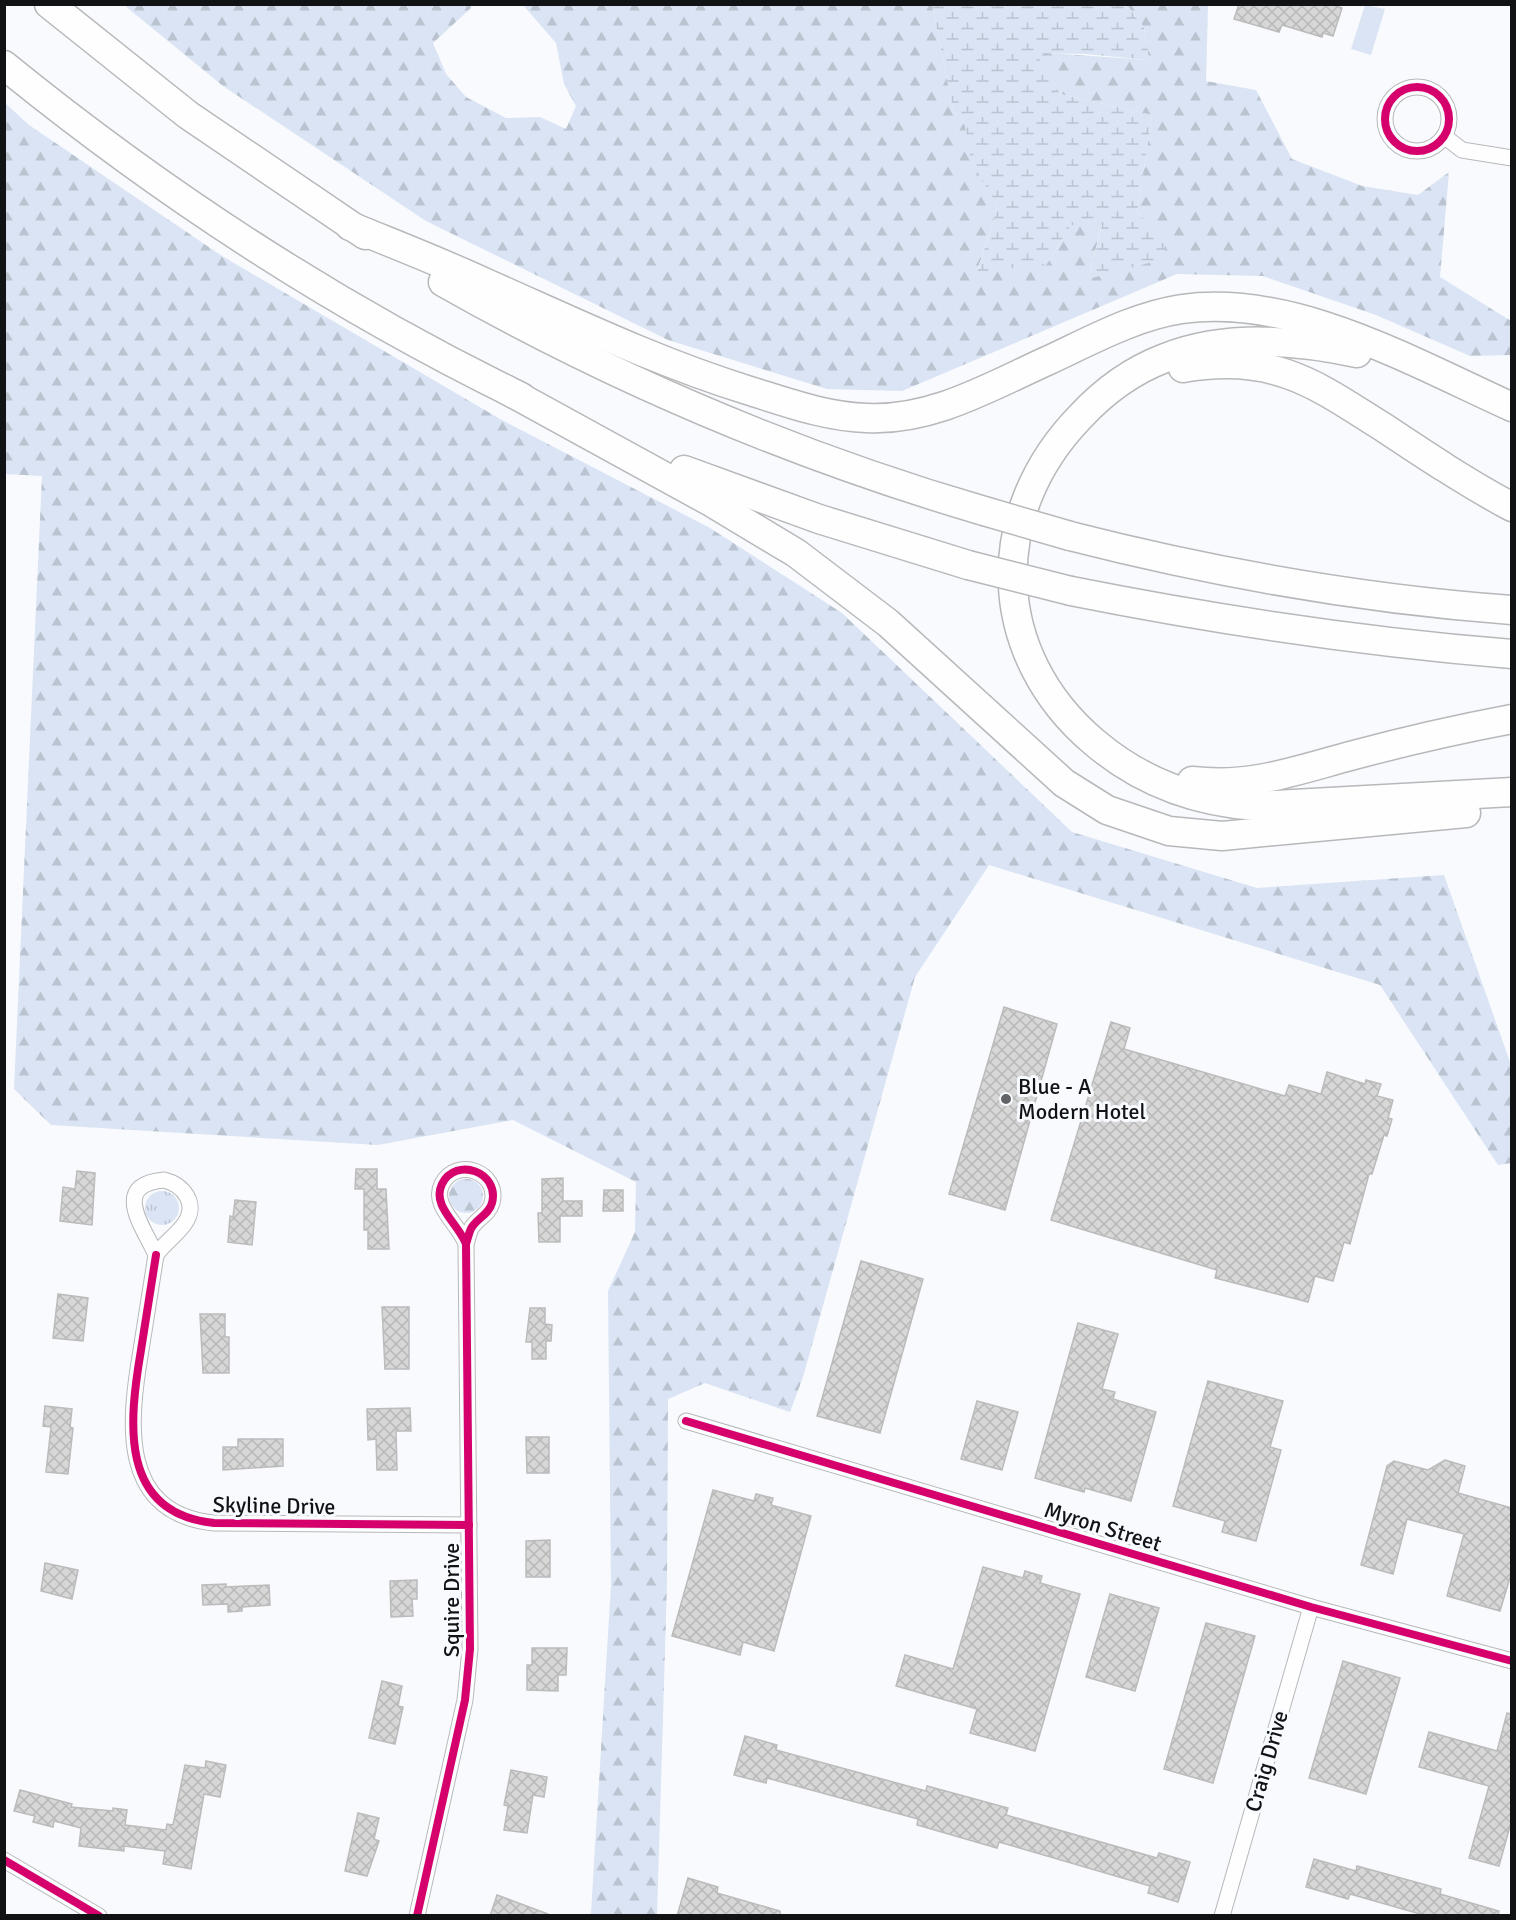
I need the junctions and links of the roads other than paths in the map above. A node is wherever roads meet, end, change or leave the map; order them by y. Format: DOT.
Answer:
graph roads {
  1 [pos="49,4"];
  2 [pos="4,65"];
  3 [pos="1444,136"];
  4 [pos="1512,158"];
  5 [pos="350,226"];
  6 [pos="505,389"];
  7 [pos="1482,394"];
  8 [pos="1512,407"];
  9 [pos="1080,417"];
  10 [pos="1512,507"];
  11 [pos="1512,610"];
  12 [pos="1512,654"];
  13 [pos="1512,719"];
  14 [pos="1078,727"];
  15 [pos="1512,792"];
  16 [pos="1512,808"];
  17 [pos="466,1244"];
  18 [pos="156,1255"];
  19 [pos="686,1421"];
  20 [pos="469,1525"];
  21 [pos="1311,1607"];
  22 [pos="1512,1661"];
  23 [pos="4,1860"];
  24 [pos="99,1916"];
  25 [pos="417,1916"];
  26 [pos="1222,1916"];
  1 -- 5 [label="highway"];
  2 -- 6 [label="highway"];
  3 -- 3 [label="street"];
  3 -- 4 [label="street"];
  5 -- 7 [label="highway"];
  5 -- 11 [label="highway, bridge"];
  6 -- 12 [label="highway, bridge"];
  6 -- 16 [label="highway"];
  7 -- 8 [label="highway"];
  7 -- 9 [label="highway"];
  9 -- 10 [label="highway"];
  9 -- 14 [label="highway"];
  13 -- 14 [label="highway"];
  14 -- 15 [label="highway"];
  17 -- 17 [label="street"];
  17 -- 20 [label="street, Squire Drive"];
  18 -- 18 [label="street"];
  18 -- 20 [label="street, Skyline Drive"];
  19 -- 21 [label="street, Myron Street"];
  20 -- 25 [label="street, Squire Drive"];
  21 -- 22 [label="street, Myron Street"];
  21 -- 26 [label="street, Craig Drive"];
  23 -- 24 [label="street"];
}
